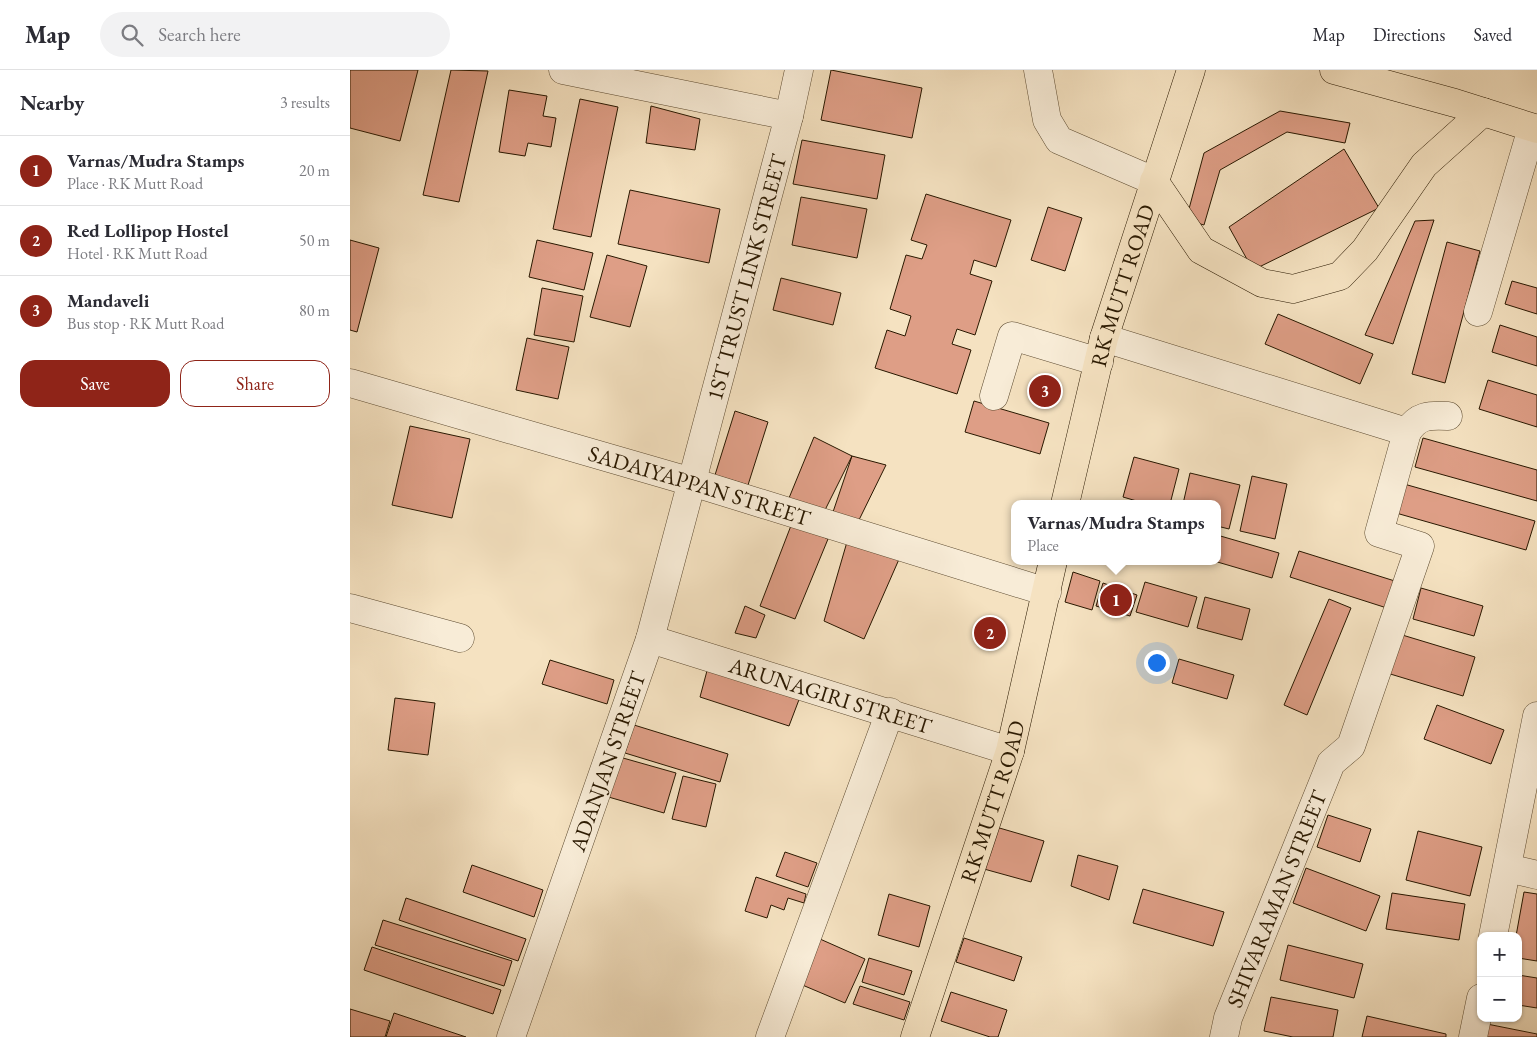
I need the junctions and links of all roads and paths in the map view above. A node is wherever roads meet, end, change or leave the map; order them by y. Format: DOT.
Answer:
graph roads {
  1 [pos="563,70"];
  2 [pos="799,70"];
  3 [pos="1038,70"];
  4 [pos="1190,70"];
  5 [pos="1334,70"];
  6 [pos="1483,112"];
  7 [pos="789,116"];
  8 [pos="1535,128"];
  9 [pos="1154,181"];
  10 [pos="1478,312"];
  11 [pos="1101,350"];
  12 [pos="350,383"];
  13 [pos="994,396"];
  14 [pos="1448,416"];
  15 [pos="1407,432"];
  16 [pos="692,482"];
  17 [pos="1066,500"];
  18 [pos="1052,565"];
  19 [pos="1047,592"];
  20 [pos="350,608"];
  21 [pos="460,638"];
  22 [pos="650,639"];
  23 [pos="890,712"];
  24 [pos="1537,716"];
  25 [pos="1010,751"];
  26 [pos="1507,868"];
  27 [pos="1537,875"];
  28 [pos="1494,932"];
  29 [pos="1477,1018"];
  30 [pos="512,1037"];
  31 [pos="770,1037"];
  32 [pos="914,1037"];
  33 [pos="1224,1037"];
  34 [pos="1473,1037"];
  1 -- 7 [label="street"];
  2 -- 7 [label="street, 1ST TRUST LINK STREET"];
  3 -- 9 [label="street"];
  4 -- 9 [label="main road, RK MUTT ROAD"];
  5 -- 6 [label="main road"];
  6 -- 8 [label="main road"];
  6 -- 9 [label="main road"];
  7 -- 16 [label="street, 1ST TRUST LINK STREET"];
  8 -- 10 [label="street"];
  9 -- 11 [label="main road, RK MUTT ROAD"];
  11 -- 13 [label="street"];
  11 -- 15 [label="street"];
  11 -- 17 [label="main road, RK MUTT ROAD"];
  12 -- 16 [label="street, SADAIYAPPAN STREET"];
  14 -- 15 [label="street"];
  15 -- 33 [label="street, SHIVARAMAN STREET"];
  16 -- 19 [label="street, SADAIYAPPAN STREET"];
  16 -- 22 [label="street, ADANJAN STREET"];
  18 -- 19 [label="main road, RK MUTT ROAD"];
  19 -- 25 [label="main road, RK MUTT ROAD"];
  20 -- 21 [label="street"];
  22 -- 23 [label="street, ARUNAGIRI STREET"];
  22 -- 30 [label="street, ADANJAN STREET"];
  23 -- 25 [label="street, ARUNAGIRI STREET"];
  23 -- 31 [label="street"];
  24 -- 26 [label="street"];
  25 -- 32 [label="main road, RK MUTT ROAD"];
  26 -- 27 [label="street"];
  26 -- 28 [label="street"];
  29 -- 34 [label="street"];
}
